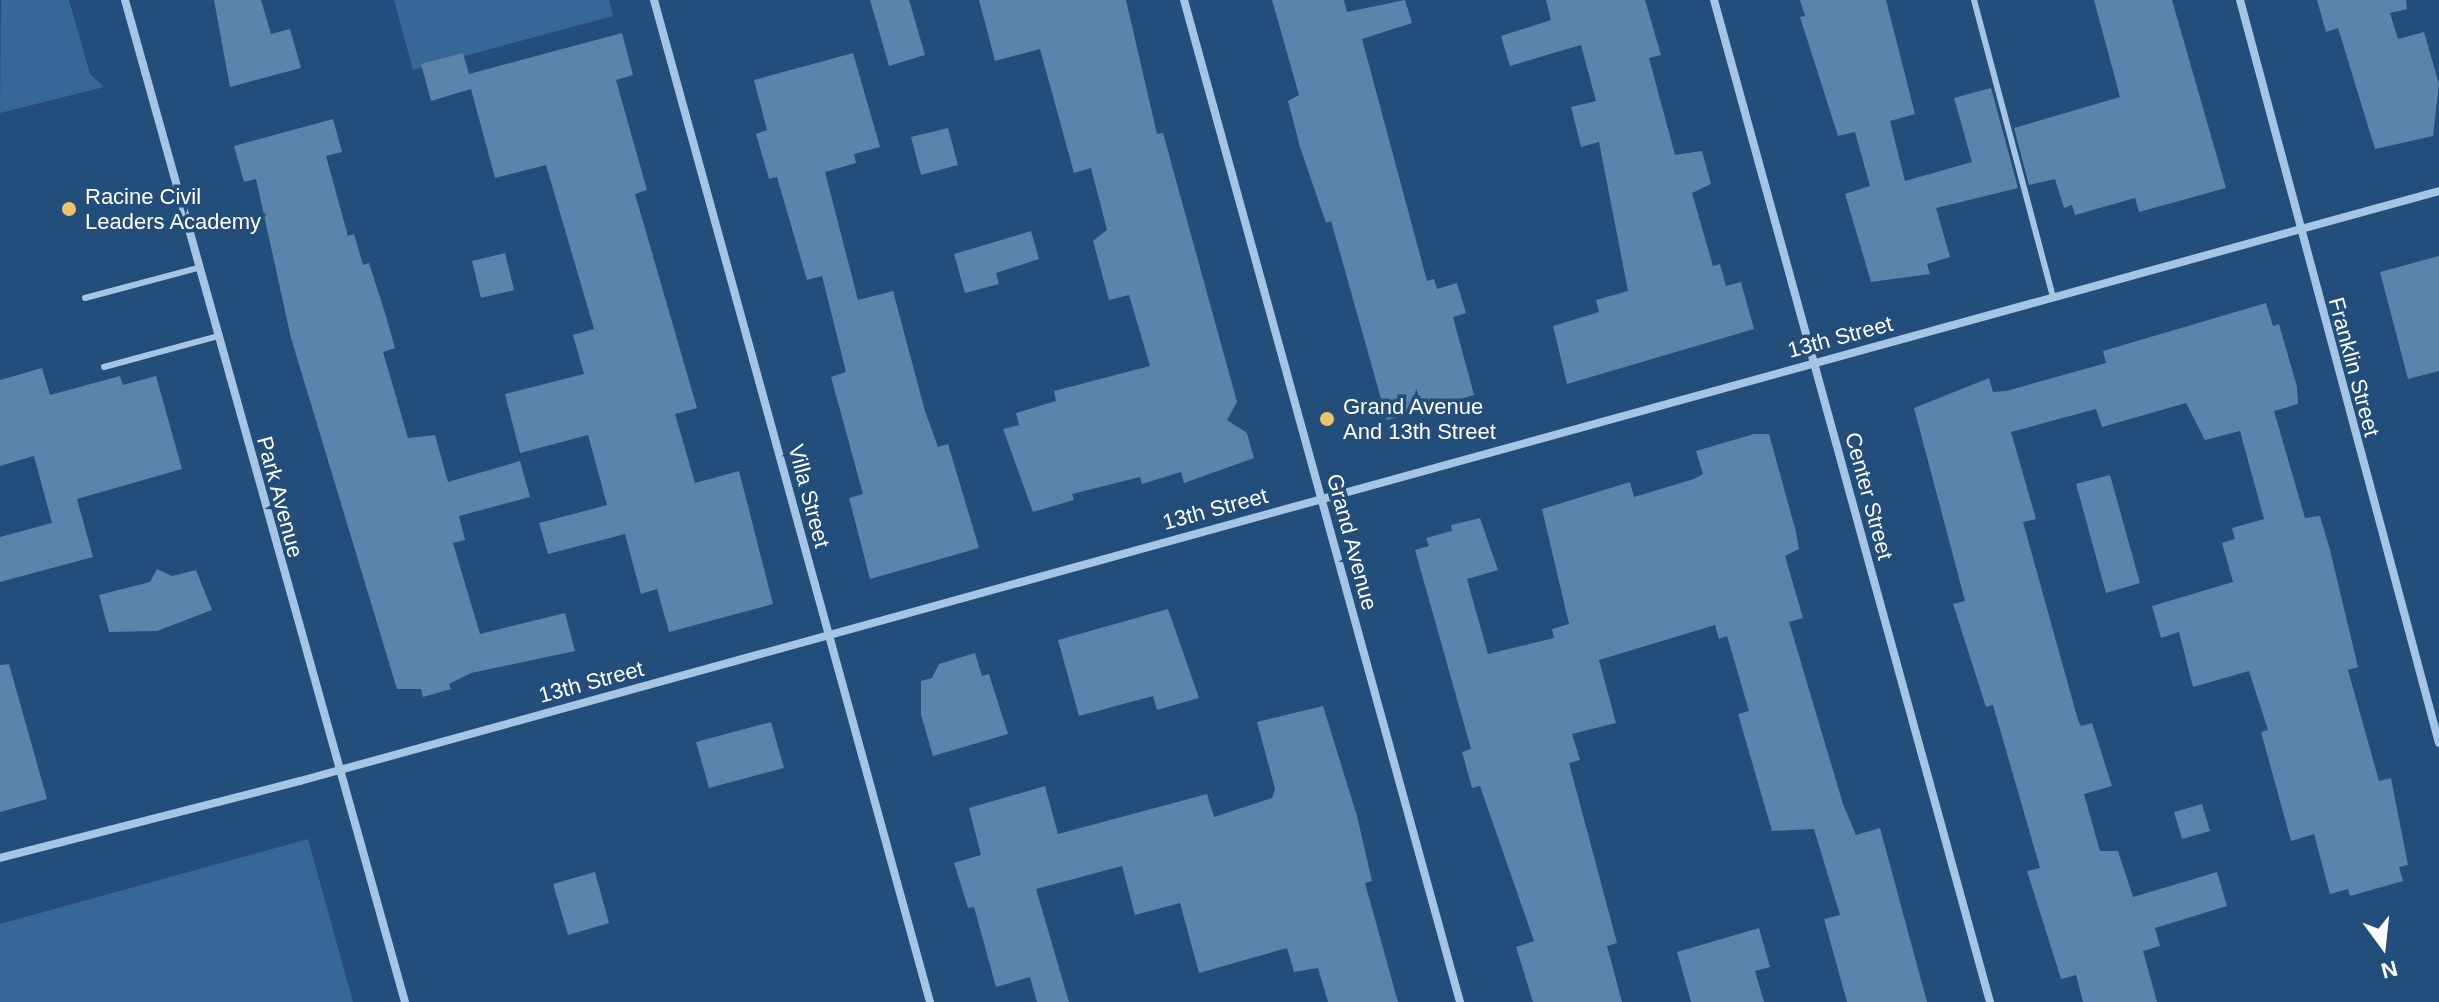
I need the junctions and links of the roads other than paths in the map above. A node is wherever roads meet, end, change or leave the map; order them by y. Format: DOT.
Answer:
graph roads {
  1 [pos="125,0"];
  2 [pos="654,0"];
  3 [pos="1184,0"];
  4 [pos="1714,0"];
  5 [pos="1974,0"];
  6 [pos="2240,0"];
  7 [pos="2439,191"];
  8 [pos="2301,228"];
  9 [pos="198,268"];
  10 [pos="2053,297"];
  11 [pos="85,298"];
  12 [pos="218,336"];
  13 [pos="1814,363"];
  14 [pos="104,367"];
  15 [pos="1321,498"];
  16 [pos="829,634"];
  17 [pos="2439,743"];
  18 [pos="337,770"];
  19 [pos="0,858"];
  20 [pos="405,1002"];
  21 [pos="930,1002"];
  22 [pos="1460,1002"];
  23 [pos="1990,1002"];
  1 -- 9 [label="street, Park Avenue"];
  2 -- 16 [label="street, Villa Street"];
  3 -- 15 [label="street, Grand Avenue"];
  4 -- 13 [label="street, Center Street"];
  5 -- 10 [label="lane"];
  6 -- 8 [label="street, Franklin Street"];
  7 -- 8 [label="street, 13th Street"];
  8 -- 10 [label="street, 13th Street"];
  8 -- 17 [label="street, Franklin Street"];
  9 -- 11 [label="lane"];
  9 -- 12 [label="street, Park Avenue"];
  10 -- 13 [label="street, 13th Street"];
  12 -- 14 [label="lane"];
  12 -- 18 [label="street, Park Avenue"];
  13 -- 15 [label="street, 13th Street"];
  13 -- 23 [label="street, Center Street"];
  15 -- 16 [label="street, 13th Street"];
  15 -- 22 [label="street, Grand Avenue"];
  16 -- 18 [label="street, 13th Street"];
  16 -- 21 [label="street, Villa Street"];
  18 -- 19 [label="street, 13th Street"];
  18 -- 20 [label="street, Park Avenue"];
}
